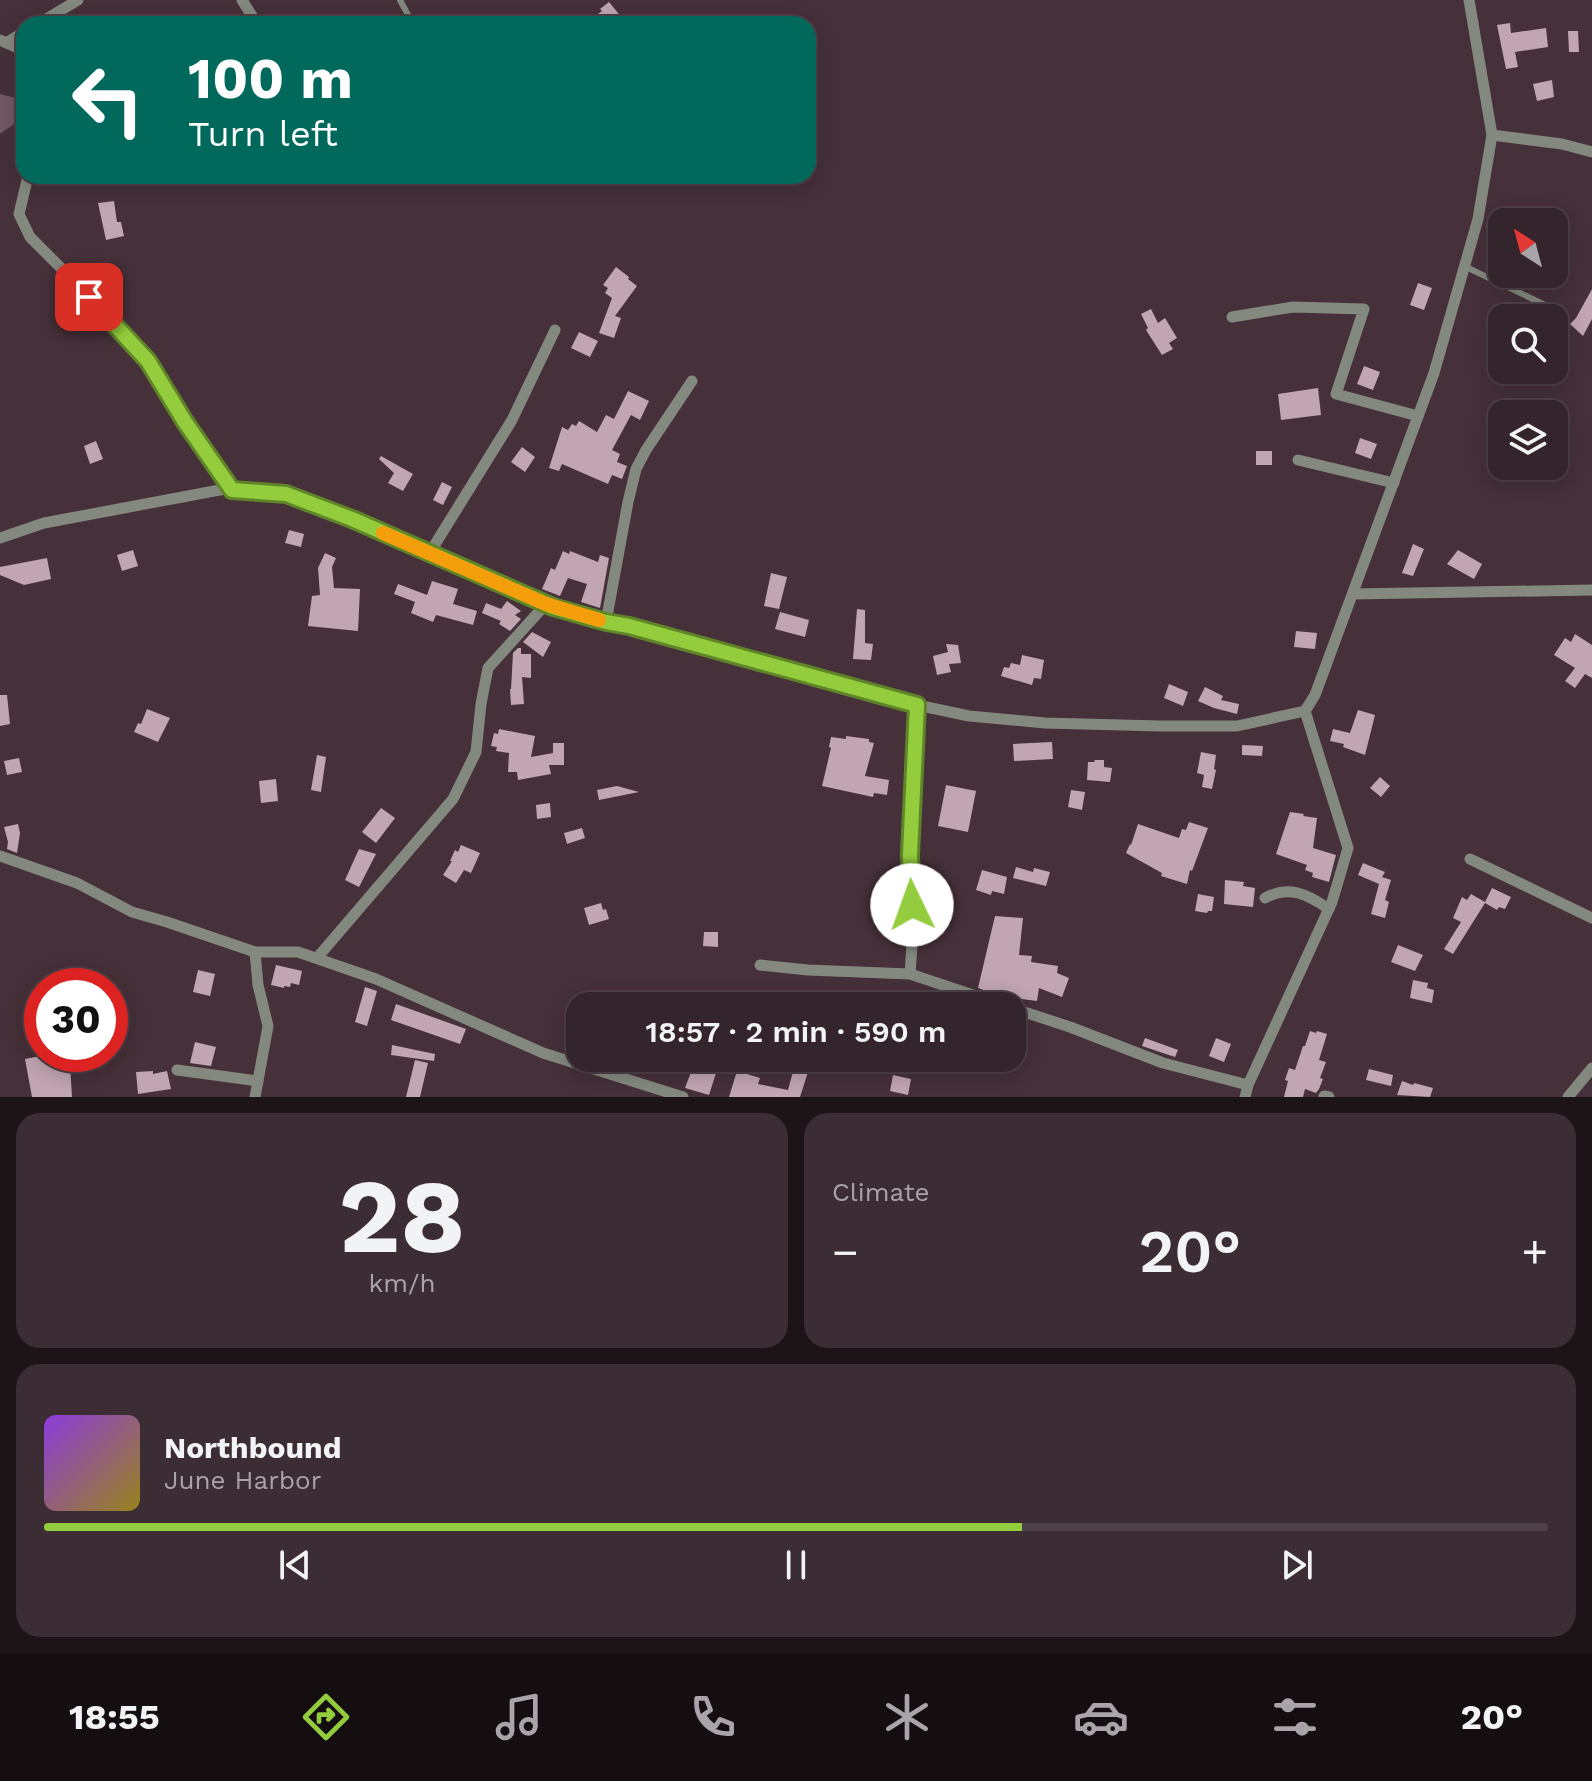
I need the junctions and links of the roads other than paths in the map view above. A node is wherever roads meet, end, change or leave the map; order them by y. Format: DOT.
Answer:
graph roads {
  1 [pos="78,0"];
  2 [pos="1469,0"];
  3 [pos="51,16"];
  4 [pos="1492,135"];
  5 [pos="1592,152"];
  6 [pos="26,184"];
  7 [pos="1464,266"];
  8 [pos="1543,304"];
  9 [pos="1232,317"];
  10 [pos="555,330"];
  11 [pos="692,381"];
  12 [pos="1418,416"];
  13 [pos="1298,460"];
  14 [pos="1394,483"];
  15 [pos="232,490"];
  16 [pos="0,538"];
  17 [pos="429,554"];
  18 [pos="1592,590"];
  19 [pos="1353,594"];
  20 [pos="546,604"];
  21 [pos="606,622"];
  22 [pos="917,705"];
  23 [pos="1305,711"];
  24 [pos="0,856"];
  25 [pos="1470,859"];
  26 [pos="1265,898"];
  27 [pos="1329,909"];
  28 [pos="1592,918"];
  29 [pos="255,952"];
  30 [pos="317,958"];
  31 [pos="760,965"];
  32 [pos="910,974"];
  33 [pos="964,992"];
  34 [pos="1026,1013"];
  35 [pos="1592,1068"];
  36 [pos="177,1070"];
  37 [pos="258,1081"];
  38 [pos="1246,1091"];
  39 [pos="255,1097"];
  40 [pos="683,1097"];
  41 [pos="1568,1097"];
  1 -- 3 [label="street"];
  2 -- 4 [label="street"];
  4 -- 5 [label="street"];
  4 -- 7 [label="street"];
  6 -- 15 [label="street"];
  7 -- 8 [label="lane"];
  7 -- 12 [label="street"];
  9 -- 12 [label="street"];
  10 -- 17 [label="street"];
  11 -- 21 [label="street"];
  12 -- 14 [label="street"];
  13 -- 14 [label="street"];
  14 -- 19 [label="street"];
  15 -- 16 [label="street"];
  15 -- 17 [label="street"];
  17 -- 20 [label="street"];
  18 -- 19 [label="street"];
  19 -- 23 [label="street"];
  20 -- 21 [label="street"];
  20 -- 30 [label="street"];
  21 -- 22 [label="street"];
  22 -- 23 [label="street"];
  22 -- 32 [label="street"];
  23 -- 27 [label="street"];
  24 -- 29 [label="street"];
  25 -- 28 [label="street"];
  26 -- 27 [label="street"];
  27 -- 38 [label="street"];
  29 -- 30 [label="street"];
  29 -- 37 [label="street"];
  30 -- 40 [label="street"];
  31 -- 32 [label="street"];
  32 -- 33 [label="street"];
  34 -- 38 [label="street"];
  35 -- 41 [label="street"];
  36 -- 37 [label="street"];
  37 -- 39 [label="street"];
}
